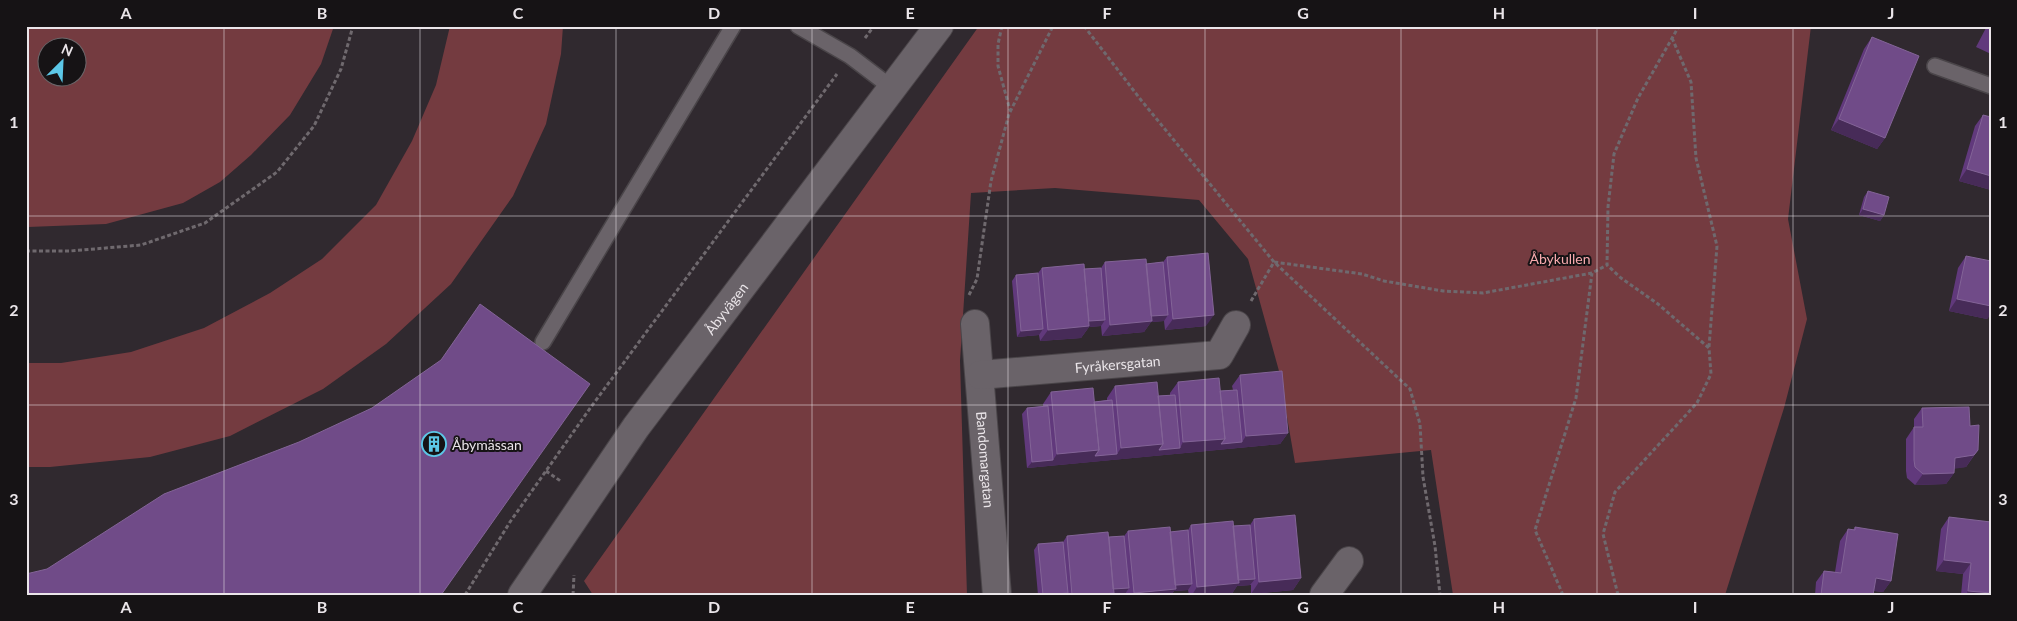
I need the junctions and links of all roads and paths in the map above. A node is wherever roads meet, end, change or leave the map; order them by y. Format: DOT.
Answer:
graph roads {
  1 [pos="353,26"];
  2 [pos="733,26"];
  3 [pos="798,26"];
  4 [pos="874,26"];
  5 [pos="939,26"];
  6 [pos="1002,26"];
  7 [pos="1084,26"];
  8 [pos="1679,26"];
  9 [pos="1672,37"];
  10 [pos="850,56"];
  11 [pos="1935,66"];
  12 [pos="1991,86"];
  13 [pos="892,88"];
  14 [pos="1010,110"];
  15 [pos="26,252"];
  16 [pos="1274,262"];
  17 [pos="1607,265"];
  18 [pos="1592,273"];
  19 [pos="975,324"];
  20 [pos="1236,325"];
  21 [pos="543,342"];
  22 [pos="1709,348"];
  23 [pos="980,375"];
  24 [pos="1349,561"];
  25 [pos="465,595"];
  26 [pos="522,595"];
  27 [pos="997,595"];
  28 [pos="1324,595"];
  29 [pos="1440,595"];
  30 [pos="1563,595"];
  31 [pos="1618,595"];
  1 -- 15 [label="path"];
  2 -- 21 [label="lane"];
  3 -- 10 [label="lane"];
  4 -- 10 [label="path"];
  5 -- 13 [label="street, Åbyvägen"];
  6 -- 14 [label="path"];
  7 -- 16 [label="path"];
  8 -- 9 [label="path"];
  9 -- 17 [label="path"];
  9 -- 22 [label="path"];
  10 -- 13 [label="lane"];
  10 -- 25 [label="path"];
  11 -- 12 [label="lane"];
  13 -- 26 [label="street, Åbyvägen"];
  16 -- 18 [label="path"];
  16 -- 20 [label="path"];
  16 -- 29 [label="path"];
  17 -- 18 [label="path"];
  17 -- 22 [label="path"];
  18 -- 30 [label="path"];
  19 -- 23 [label="street, Bandomargatan"];
  20 -- 23 [label="street, Fyråkersgatan"];
  22 -- 31 [label="path"];
  23 -- 27 [label="street, Bandomargatan"];
  24 -- 28 [label="street"];
}
